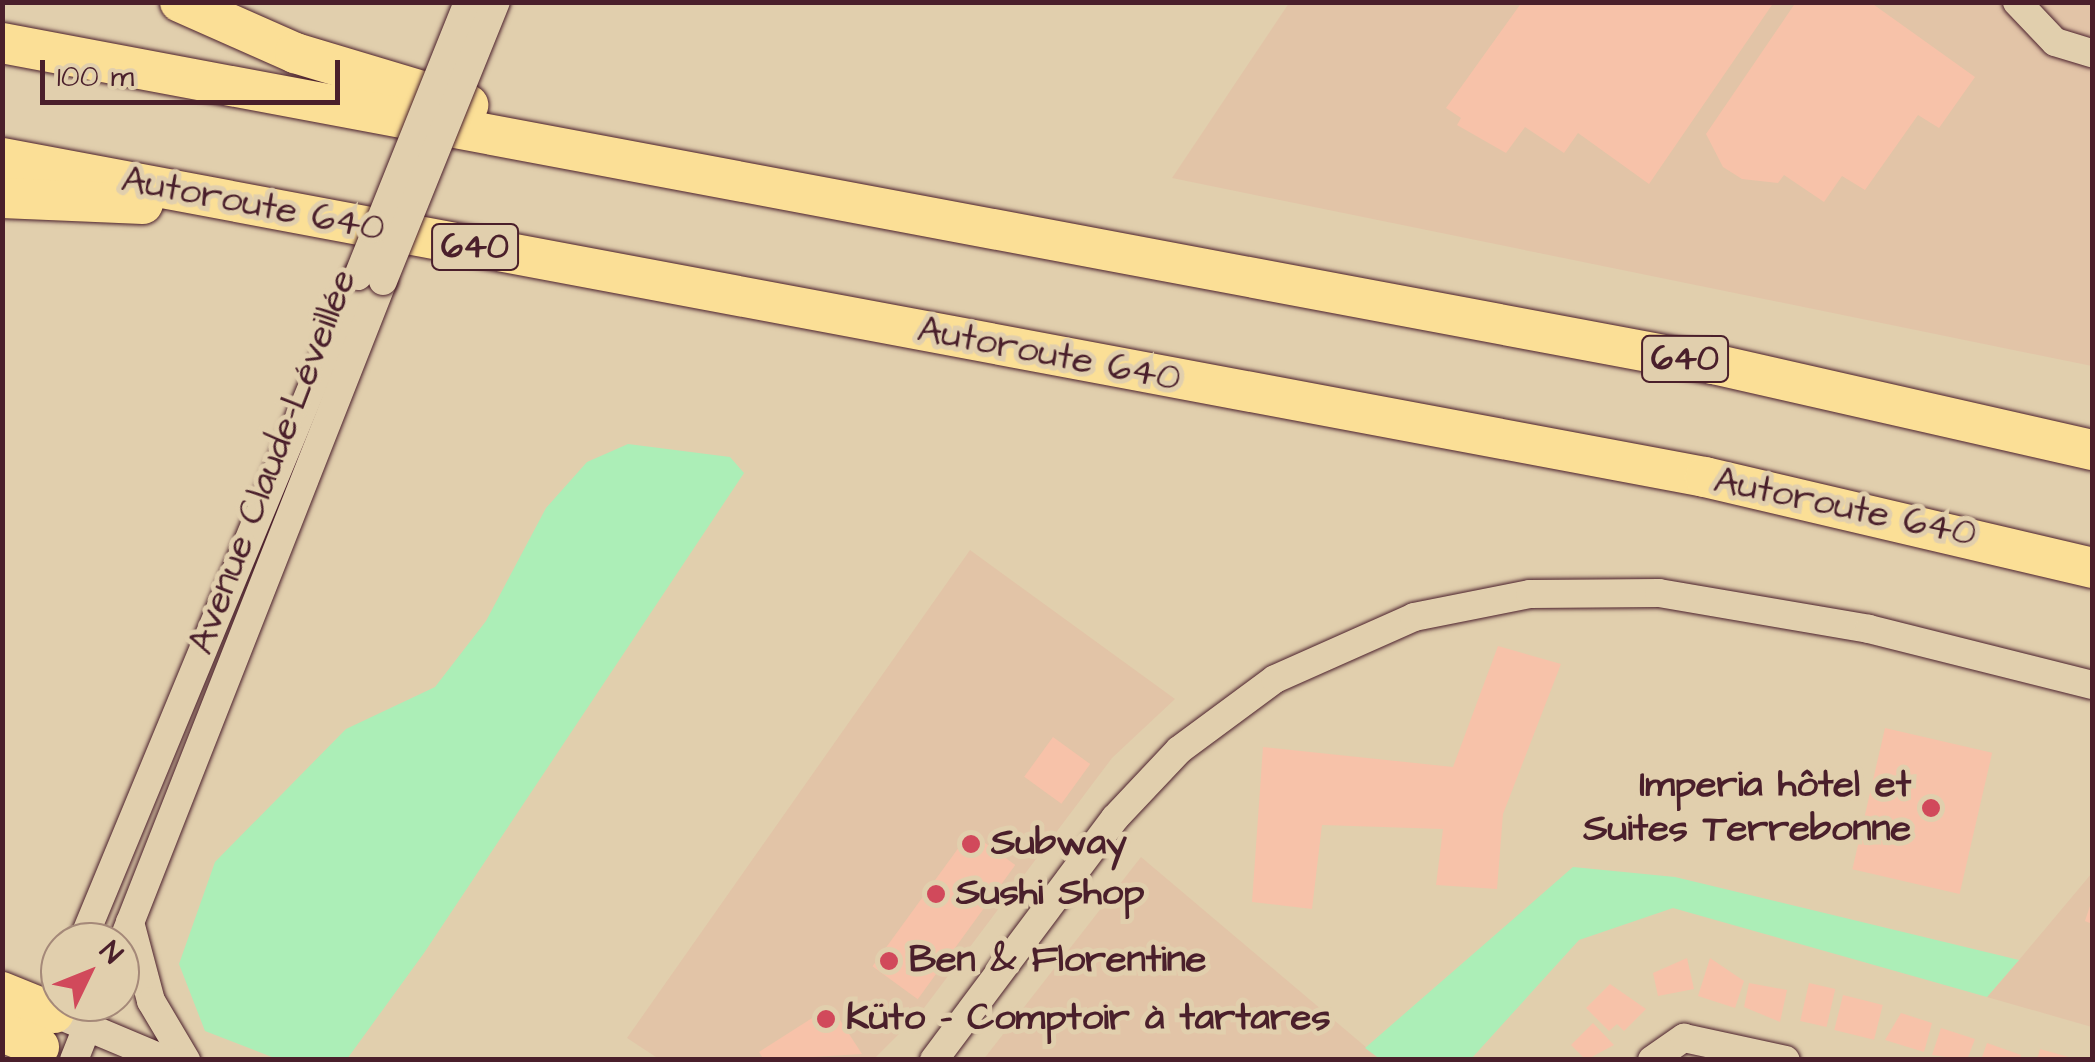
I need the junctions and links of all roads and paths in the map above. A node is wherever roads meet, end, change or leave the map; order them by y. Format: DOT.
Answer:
graph roads {
  1 [pos="180,2"];
  2 [pos="468,2"];
  3 [pos="496,2"];
  4 [pos="2016,2"];
  5 [pos="2,43"];
  6 [pos="2092,53"];
  7 [pos="588,152"];
  8 [pos="2,158"];
  9 [pos="2,198"];
  10 [pos="265,207"];
  11 [pos="370,278"];
  12 [pos="2092,450"];
  13 [pos="2092,568"];
  14 [pos="2092,685"];
  15 [pos="91,922"];
  16 [pos="130,922"];
  17 [pos="140,973"];
  18 [pos="2,992"];
  19 [pos="2,1032"];
  20 [pos="65,1033"];
  21 [pos="166,1060"];
  22 [pos="186,1060"];
  23 [pos="934,1060"];
  24 [pos="1652,1060"];
  25 [pos="1786,1060"];
  1 -- 7 [label="highway"];
  2 -- 11 [label="street, Avenue Claude-Léveillée, bridge"];
  3 -- 11 [label="street, Avenue Claude-Léveillée, bridge"];
  4 -- 6 [label="street"];
  5 -- 7 [label="highway, 640"];
  7 -- 12 [label="highway, 640"];
  8 -- 10 [label="highway, Autoroute 640 / 640"];
  9 -- 10 [label="highway"];
  10 -- 13 [label="highway, Autoroute 640 / 640"];
  11 -- 15 [label="street, Avenue Claude-Léveillée"];
  11 -- 16 [label="street, Avenue Claude-Léveillée"];
  14 -- 23 [label="street"];
  17 -- 22 [label="street"];
  18 -- 20 [label="highway"];
  19 -- 20 [label="highway"];
  20 -- 21 [label="street"];
  24 -- 25 [label="street"];
}
